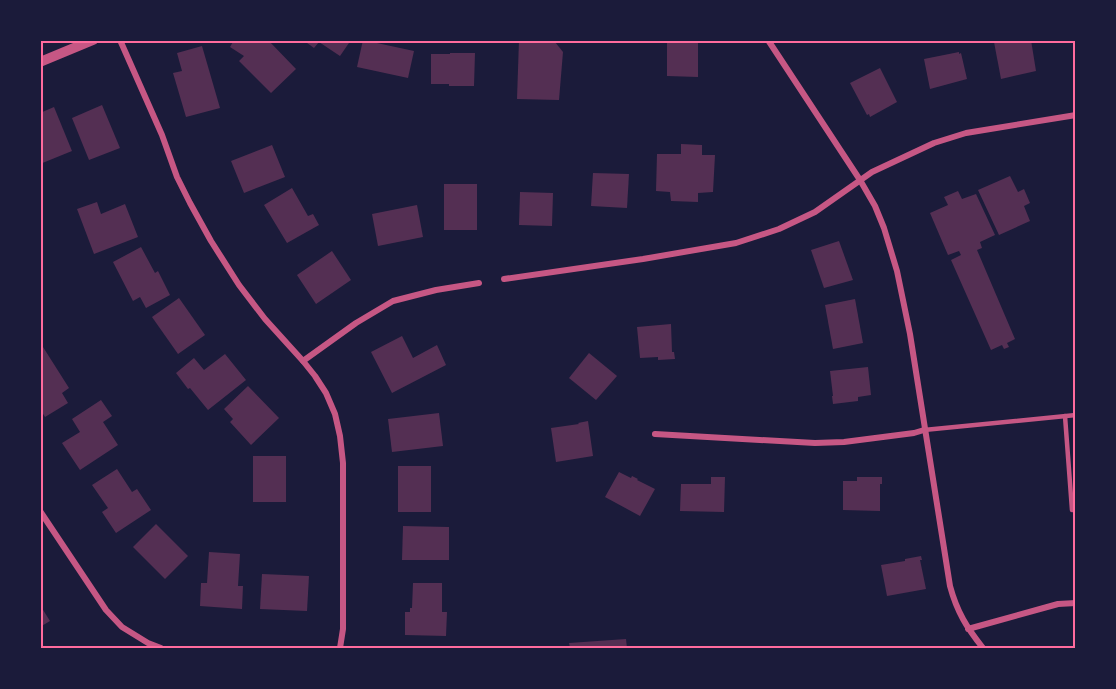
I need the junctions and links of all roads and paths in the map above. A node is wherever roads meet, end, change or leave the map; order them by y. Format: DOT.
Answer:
graph roads {
  1 [pos="93,40"];
  2 [pos="120,40"];
  3 [pos="768,40"];
  4 [pos="40,62"];
  5 [pos="1076,115"];
  6 [pos="860,180"];
  7 [pos="504,279"];
  8 [pos="479,283"];
  9 [pos="303,361"];
  10 [pos="1076,414"];
  11 [pos="1065,416"];
  12 [pos="924,430"];
  13 [pos="655,434"];
  14 [pos="1076,509"];
  15 [pos="40,511"];
  16 [pos="1076,603"];
  17 [pos="968,629"];
  18 [pos="161,648"];
  19 [pos="340,648"];
  20 [pos="983,648"];
  1 -- 4 [label="street"];
  2 -- 9 [label="street"];
  3 -- 6 [label="street"];
  5 -- 6 [label="street"];
  6 -- 7 [label="street"];
  6 -- 12 [label="street"];
  8 -- 9 [label="street"];
  9 -- 19 [label="street"];
  10 -- 11 [label="lane"];
  11 -- 12 [label="lane"];
  11 -- 14 [label="lane"];
  12 -- 13 [label="street"];
  12 -- 17 [label="street"];
  15 -- 18 [label="street"];
  16 -- 17 [label="street"];
  17 -- 20 [label="street"];
}
